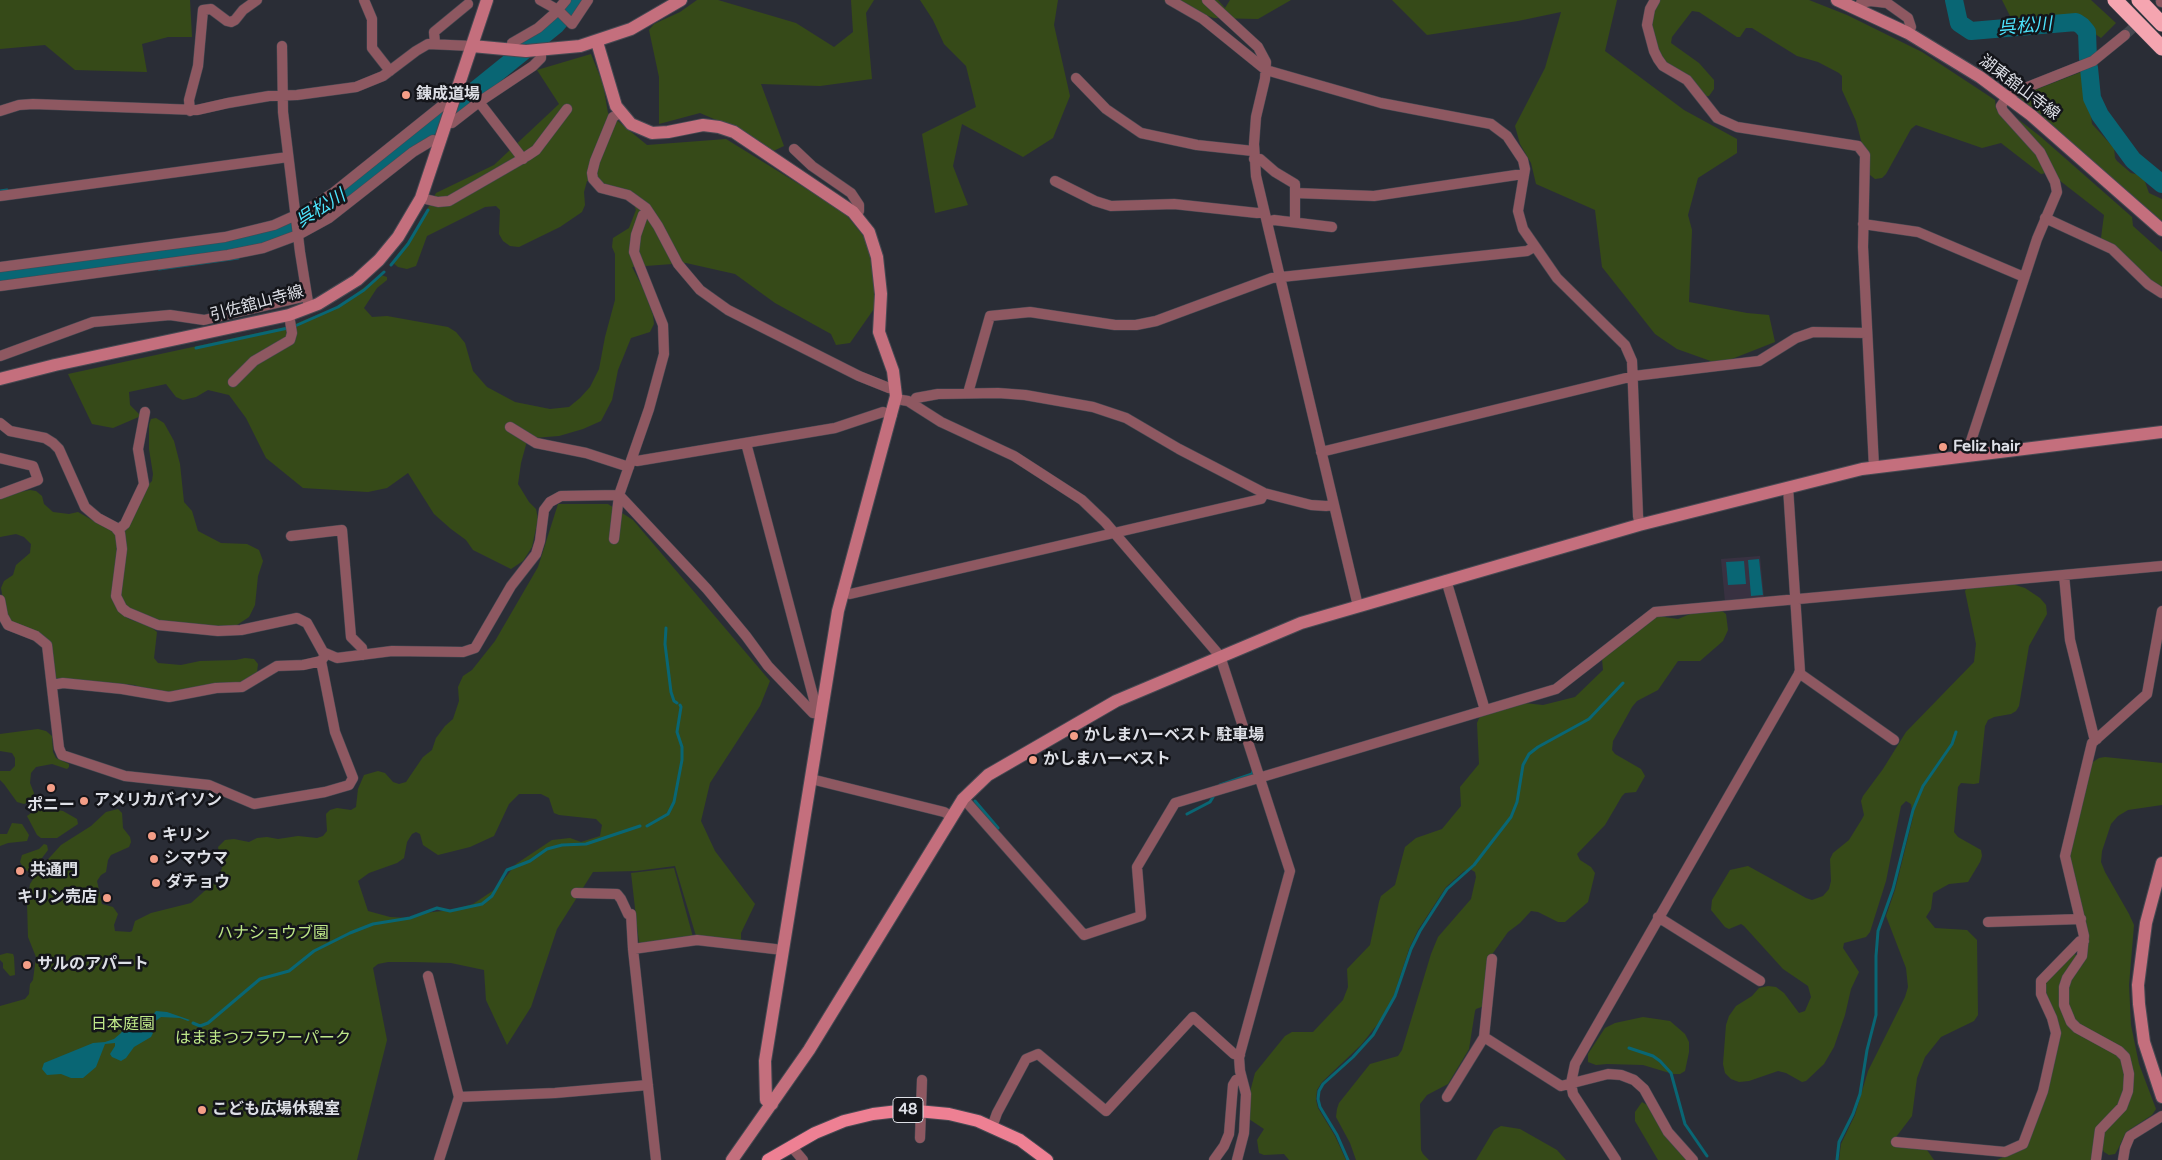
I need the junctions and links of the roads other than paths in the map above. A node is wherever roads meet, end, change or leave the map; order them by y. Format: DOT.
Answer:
graph roads {
  1 [pos="256,0"];
  2 [pos="364,0"];
  3 [pos="486,0"];
  4 [pos="540,0"];
  5 [pos="566,0"];
  6 [pos="588,0"];
  7 [pos="680,0"];
  8 [pos="1170,0"];
  9 [pos="1207,0"];
  10 [pos="1655,0"];
  11 [pos="1837,0"];
  12 [pos="2115,0"];
  13 [pos="2139,0"];
  14 [pos="1889,1"];
  15 [pos="468,4"];
  16 [pos="1858,9"];
  17 [pos="560,11"];
  18 [pos="2162,24"];
  19 [pos="1908,34"];
  20 [pos="2125,35"];
  21 [pos="597,42"];
  22 [pos="434,43"];
  23 [pos="282,46"];
  24 [pos="472,46"];
  25 [pos="2162,48"];
  26 [pos="512,50"];
  27 [pos="540,50"];
  28 [pos="1266,70"];
  29 [pos="390,71"];
  30 [pos="1076,78"];
  31 [pos="282,96"];
  32 [pos="2008,97"];
  33 [pos="479,102"];
  34 [pos="451,103"];
  35 [pos="567,109"];
  36 [pos="0,111"];
  37 [pos="190,111"];
  38 [pos="620,113"];
  39 [pos="447,123"];
  40 [pos="440,142"];
  41 [pos="794,149"];
  42 [pos="1254,155"];
  43 [pos="288,157"];
  44 [pos="522,159"];
  45 [pos="1524,175"];
  46 [pos="1054,181"];
  47 [pos="1295,193"];
  48 [pos="0,196"];
  49 [pos="421,198"];
  50 [pos="648,211"];
  51 [pos="856,215"];
  52 [pos="296,217"];
  53 [pos="1265,217"];
  54 [pos="2045,218"];
  55 [pos="1295,222"];
  56 [pos="1863,224"];
  57 [pos="1332,226"];
  58 [pos="2162,230"];
  59 [pos="298,233"];
  60 [pos="1534,247"];
  61 [pos="0,267"];
  62 [pos="1280,277"];
  63 [pos="2024,277"];
  64 [pos="0,286"];
  65 [pos="2162,293"];
  66 [pos="309,302"];
  67 [pos="289,316"];
  68 [pos="1867,332"];
  69 [pos="0,356"];
  70 [pos="1634,376"];
  71 [pos="0,379"];
  72 [pos="233,382"];
  73 [pos="968,393"];
  74 [pos="896,394"];
  75 [pos="913,404"];
  76 [pos="145,412"];
  77 [pos="892,415"];
  78 [pos="0,423"];
  79 [pos="510,427"];
  80 [pos="2162,432"];
  81 [pos="746,443"];
  82 [pos="1321,452"];
  83 [pos="1970,456"];
  84 [pos="0,458"];
  85 [pos="630,463"];
  86 [pos="1874,467"];
  87 [pos="1788,487"];
  88 [pos="1264,493"];
  89 [pos="0,494"];
  90 [pos="619,495"];
  91 [pos="1334,505"];
  92 [pos="1640,525"];
  93 [pos="118,530"];
  94 [pos="1114,533"];
  95 [pos="291,536"];
  96 [pos="614,539"];
  97 [pos="2162,566"];
  98 [pos="2064,574"];
  99 [pos="1446,580"];
  100 [pos="842,592"];
  101 [pos="1796,599"];
  102 [pos="0,600"];
  103 [pos="1358,606"];
  104 [pos="2162,611"];
  105 [pos="363,655"];
  106 [pos="1220,656"];
  107 [pos="324,657"];
  108 [pos="1799,673"];
  109 [pos="52,685"];
  110 [pos="1485,710"];
  111 [pos="822,711"];
  112 [pos="2097,739"];
  113 [pos="1894,740"];
  114 [pos="1259,778"];
  115 [pos="811,779"];
  116 [pos="963,798"];
  117 [pos="951,816"];
  118 [pos="2162,863"];
  119 [pos="576,893"];
  120 [pos="1658,917"];
  121 [pos="2081,919"];
  122 [pos="1988,922"];
  123 [pos="2084,941"];
  124 [pos="633,949"];
  125 [pos="784,950"];
  126 [pos="1492,959"];
  127 [pos="428,976"];
  128 [pos="1760,981"];
  129 [pos="1484,1037"];
  130 [pos="1240,1055"];
  131 [pos="1242,1078"];
  132 [pos="922,1080"];
  133 [pos="1571,1083"];
  134 [pos="648,1085"];
  135 [pos="458,1097"];
  136 [pos="1446,1097"];
  137 [pos="2162,1097"];
  138 [pos="772,1104"];
  139 [pos="921,1111"];
  140 [pos="2162,1116"];
  141 [pos="992,1127"];
  142 [pos="920,1138"];
  143 [pos="1896,1142"];
  144 [pos="791,1146"];
  145 [pos="439,1160"];
  146 [pos="656,1160"];
  147 [pos="732,1160"];
  148 [pos="768,1160"];
  149 [pos="803,1160"];
  150 [pos="1047,1160"];
  151 [pos="1214,1160"];
  152 [pos="1238,1160"];
  153 [pos="1616,1160"];
  154 [pos="1693,1160"];
  155 [pos="2096,1160"];
  156 [pos="2123,1160"];
  1 -- 37 [label="street"];
  2 -- 29 [label="street"];
  3 -- 24 [label="street, 引佐舘山寺線"];
  4 -- 17 [label="street"];
  5 -- 17 [label="street"];
  6 -- 17 [label="street"];
  7 -- 21 [label="street"];
  8 -- 28 [label="street"];
  9 -- 28 [label="street"];
  10 -- 56 [label="street"];
  11 -- 16 [label="street, 湖東舘山寺線"];
  12 -- 25 [label="highway"];
  13 -- 18 [label="highway"];
  14 -- 16 [label="street"];
  14 -- 19 [label="street"];
  15 -- 22 [label="street"];
  16 -- 19 [label="street, 湖東舘山寺線"];
  17 -- 26 [label="street"];
  19 -- 32 [label="street, 湖東舘山寺線"];
  20 -- 32 [label="street"];
  21 -- 27 [label="street"];
  21 -- 38 [label="street"];
  22 -- 24 [label="street"];
  22 -- 29 [label="street"];
  23 -- 31 [label="street"];
  24 -- 26 [label="street"];
  24 -- 34 [label="street, 引佐舘山寺線"];
  26 -- 27 [label="street"];
  27 -- 33 [label="street"];
  28 -- 42 [label="street"];
  28 -- 45 [label="street"];
  29 -- 31 [label="street"];
  30 -- 42 [label="street"];
  31 -- 37 [label="street"];
  31 -- 43 [label="street"];
  32 -- 54 [label="street"];
  32 -- 58 [label="street, 湖東舘山寺線"];
  33 -- 39 [label="street"];
  33 -- 44 [label="street"];
  34 -- 39 [label="street, 引佐舘山寺線"];
  34 -- 52 [label="street"];
  35 -- 44 [label="street"];
  36 -- 37 [label="street"];
  38 -- 50 [label="street"];
  38 -- 51 [label="street"];
  39 -- 40 [label="street, 引佐舘山寺線"];
  40 -- 49 [label="street, 引佐舘山寺線"];
  40 -- 59 [label="street"];
  41 -- 51 [label="street"];
  42 -- 47 [label="street"];
  42 -- 53 [label="street"];
  43 -- 48 [label="street"];
  43 -- 52 [label="street"];
  44 -- 49 [label="street"];
  45 -- 47 [label="street"];
  45 -- 60 [label="street"];
  46 -- 53 [label="street"];
  47 -- 55 [label="street"];
  49 -- 66 [label="street, 引佐舘山寺線"];
  50 -- 74 [label="street"];
  50 -- 85 [label="street"];
  51 -- 74 [label="street"];
  52 -- 59 [label="street"];
  52 -- 61 [label="street"];
  53 -- 55 [label="street"];
  53 -- 62 [label="street"];
  54 -- 63 [label="street"];
  54 -- 65 [label="street"];
  55 -- 57 [label="street"];
  56 -- 63 [label="street"];
  56 -- 68 [label="street"];
  59 -- 64 [label="street"];
  59 -- 66 [label="street"];
  60 -- 62 [label="street"];
  60 -- 70 [label="street"];
  62 -- 73 [label="street"];
  62 -- 82 [label="street"];
  63 -- 83 [label="street"];
  66 -- 67 [label="street, 引佐舘山寺線"];
  66 -- 69 [label="street"];
  67 -- 71 [label="street, 引佐舘山寺線"];
  67 -- 72 [label="street"];
  68 -- 70 [label="street"];
  68 -- 86 [label="street"];
  70 -- 82 [label="street"];
  70 -- 92 [label="street"];
  73 -- 75 [label="street"];
  73 -- 88 [label="street"];
  74 -- 75 [label="street"];
  74 -- 77 [label="street"];
  75 -- 94 [label="street"];
  76 -- 93 [label="street"];
  77 -- 81 [label="street"];
  77 -- 100 [label="street"];
  78 -- 93 [label="street"];
  79 -- 85 [label="street"];
  80 -- 83 [label="street"];
  81 -- 85 [label="street"];
  81 -- 111 [label="street"];
  82 -- 91 [label="street"];
  83 -- 86 [label="street"];
  84 -- 89 [label="street"];
  85 -- 90 [label="street"];
  86 -- 87 [label="street"];
  87 -- 92 [label="street"];
  87 -- 101 [label="street"];
  88 -- 91 [label="street"];
  88 -- 94 [label="street"];
  90 -- 96 [label="street"];
  90 -- 105 [label="street"];
  90 -- 111 [label="street"];
  91 -- 103 [label="street"];
  92 -- 99 [label="street"];
  93 -- 107 [label="street"];
  94 -- 100 [label="street"];
  94 -- 106 [label="street"];
  95 -- 105 [label="street"];
  97 -- 98 [label="street"];
  98 -- 101 [label="street"];
  98 -- 112 [label="street"];
  99 -- 103 [label="street"];
  99 -- 110 [label="street"];
  100 -- 111 [label="street"];
  101 -- 108 [label="street"];
  101 -- 110 [label="street"];
  102 -- 109 [label="street"];
  103 -- 106 [label="street"];
  104 -- 112 [label="street"];
  105 -- 107 [label="street"];
  106 -- 114 [label="street"];
  106 -- 116 [label="street"];
  107 -- 109 [label="street"];
  107 -- 109 [label="street"];
  108 -- 113 [label="street"];
  108 -- 120 [label="street"];
  110 -- 114 [label="street"];
  111 -- 115 [label="street"];
  112 -- 121 [label="street"];
  114 -- 116 [label="street"];
  114 -- 130 [label="street"];
  115 -- 117 [label="street"];
  115 -- 125 [label="street"];
  116 -- 117 [label="street"];
  117 -- 138 [label="street"];
  118 -- 137 [label="street"];
  119 -- 124 [label="street"];
  120 -- 128 [label="street"];
  120 -- 133 [label="street"];
  121 -- 122 [label="street"];
  121 -- 123 [label="street"];
  123 -- 143 [label="street"];
  123 -- 155 [label="street"];
  124 -- 125 [label="street"];
  124 -- 134 [label="street"];
  125 -- 138 [label="street"];
  126 -- 129 [label="street"];
  127 -- 135 [label="street"];
  129 -- 133 [label="street"];
  129 -- 136 [label="street"];
  130 -- 131 [label="street"];
  130 -- 141 [label="street"];
  131 -- 151 [label="street"];
  131 -- 152 [label="street"];
  132 -- 139 [label="street"];
  133 -- 153 [label="street"];
  133 -- 154 [label="street"];
  134 -- 135 [label="street"];
  134 -- 146 [label="street"];
  135 -- 145 [label="street"];
  138 -- 147 [label="street"];
  139 -- 141 [label="main road, 48"];
  139 -- 142 [label="street"];
  139 -- 144 [label="main road, 48"];
  140 -- 156 [label="street"];
  141 -- 150 [label="main road, 48"];
  144 -- 148 [label="main road, 48"];
  144 -- 149 [label="street"];
}
